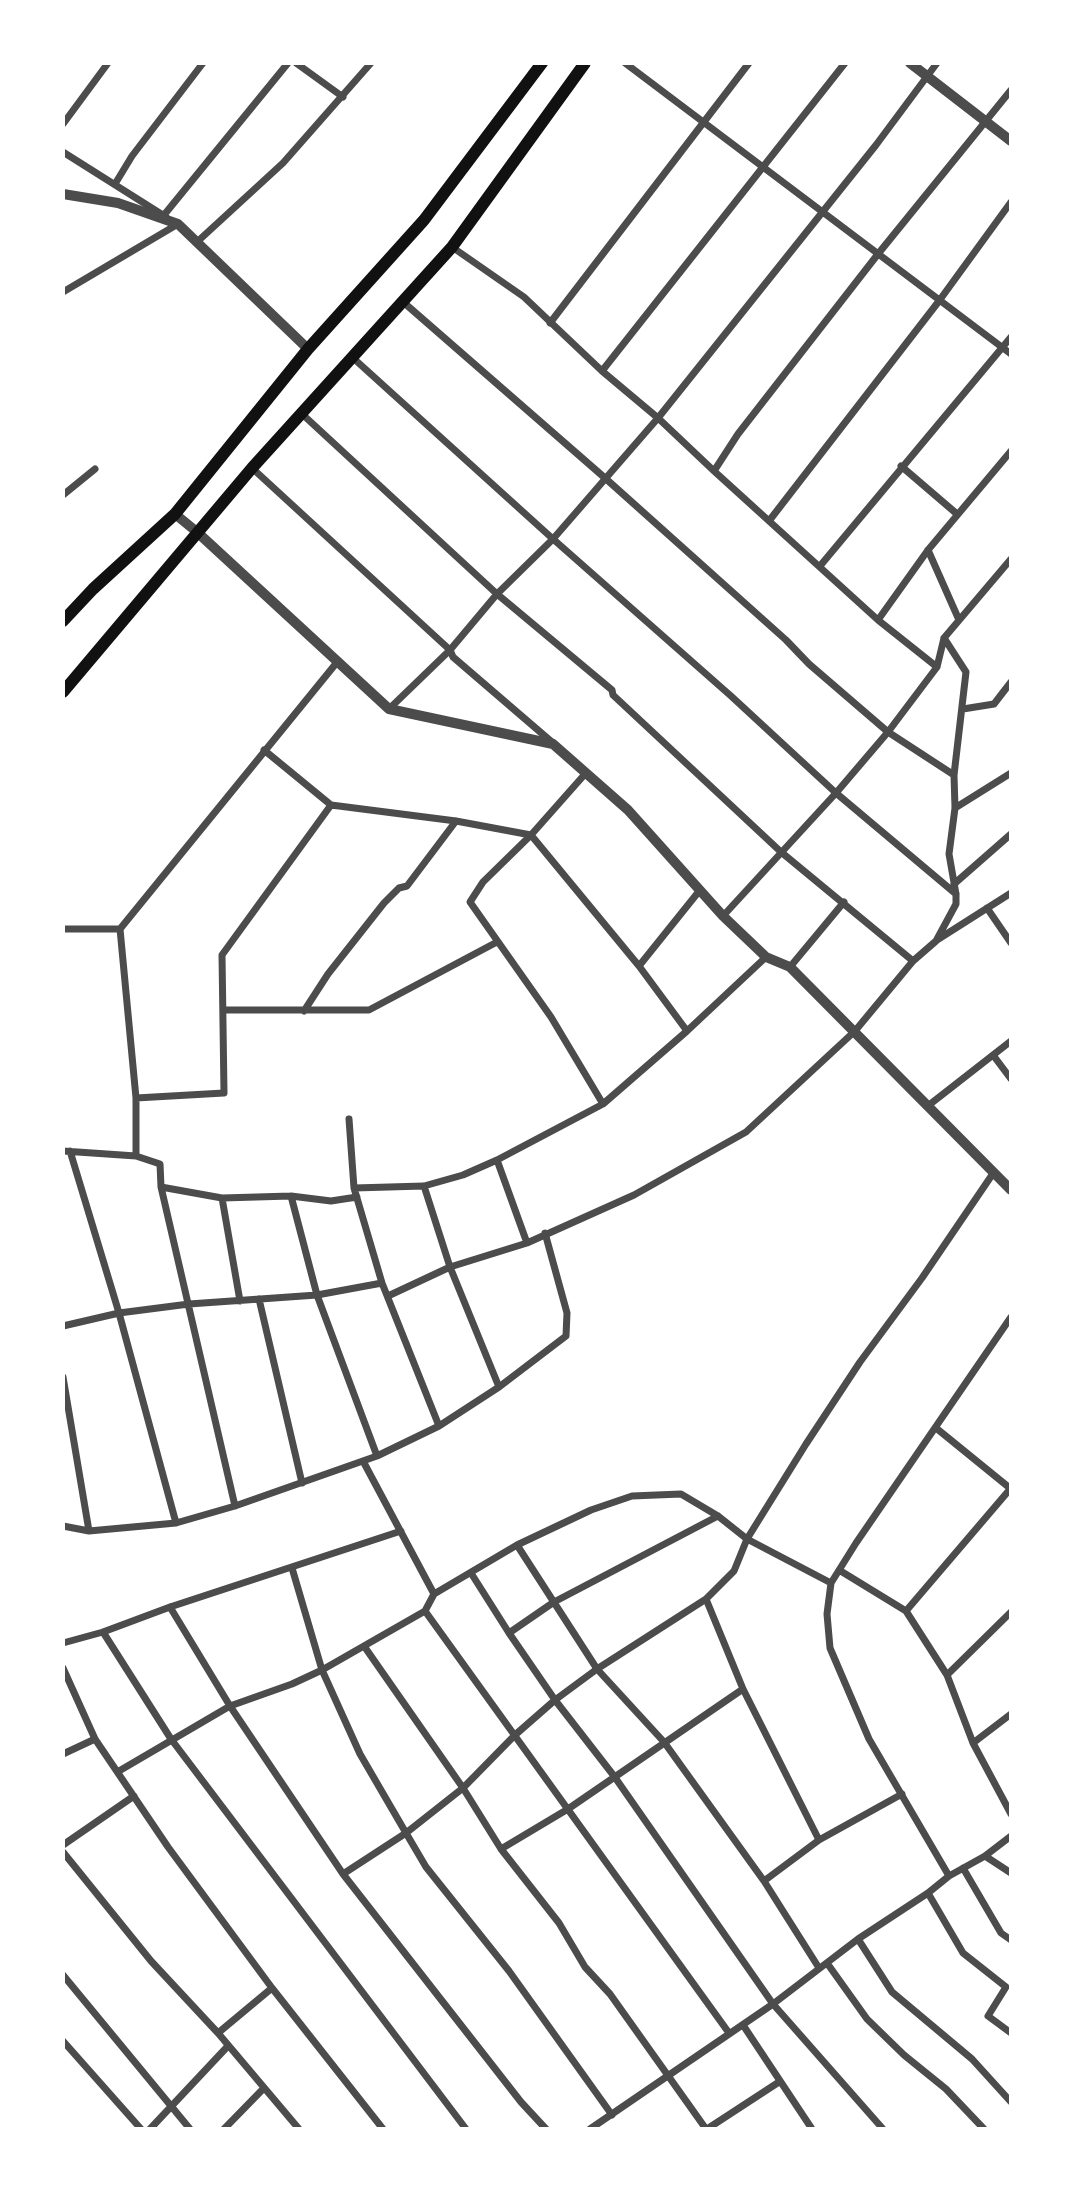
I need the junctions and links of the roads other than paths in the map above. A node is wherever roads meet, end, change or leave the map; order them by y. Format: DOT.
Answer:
graph roads {
  1 [pos="108,63"];
  2 [pos="203,63"];
  3 [pos="288,63"];
  4 [pos="296,63"];
  5 [pos="371,63"];
  6 [pos="542,63"];
  7 [pos="585,63"];
  8 [pos="625,63"];
  9 [pos="749,63"];
  10 [pos="845,63"];
  11 [pos="910,63"];
  12 [pos="937,63"];
  13 [pos="926,78"];
  14 [pos="1011,90"];
  15 [pos="343,97"];
  16 [pos="702,122"];
  17 [pos="988,122"];
  18 [pos="63,124"];
  19 [pos="1011,141"];
  20 [pos="63,152"];
  21 [pos="762,167"];
  22 [pos="115,184"];
  23 [pos="63,194"];
  24 [pos="1011,202"];
  25 [pos="822,211"];
  26 [pos="164,215"];
  27 [pos="178,224"];
  28 [pos="197,242"];
  29 [pos="452,247"];
  30 [pos="878,254"];
  31 [pos="63,292"];
  32 [pos="402,301"];
  33 [pos="939,301"];
  34 [pos="550,323"];
  35 [pos="1011,337"];
  36 [pos="1003,348"];
  37 [pos="308,349"];
  38 [pos="1011,354"];
  39 [pos="352,357"];
  40 [pos="602,371"];
  41 [pos="301,413"];
  42 [pos="658,418"];
  43 [pos="1011,451"];
  44 [pos="901,466"];
  45 [pos="252,468"];
  46 [pos="95,469"];
  47 [pos="714,471"];
  48 [pos="605,478"];
  49 [pos="63,495"];
  50 [pos="175,514"];
  51 [pos="957,514"];
  52 [pos="769,521"];
  53 [pos="197,532"];
  54 [pos="553,539"];
  55 [pos="928,550"];
  56 [pos="1011,559"];
  57 [pos="820,566"];
  58 [pos="497,594"];
  59 [pos="878,620"];
  60 [pos="959,620"];
  61 [pos="63,621"];
  62 [pos="944,638"];
  63 [pos="450,650"];
  64 [pos="338,661"];
  65 [pos="937,667"];
  66 [pos="1011,682"];
  67 [pos="63,692"];
  68 [pos="389,709"];
  69 [pos="963,709"];
  70 [pos="888,732"];
  71 [pos="553,744"];
  72 [pos="264,750"];
  73 [pos="585,774"];
  74 [pos="954,775"];
  75 [pos="1008,775"];
  76 [pos="1011,786"];
  77 [pos="836,793"];
  78 [pos="331,805"];
  79 [pos="955,808"];
  80 [pos="456,821"];
  81 [pos="1011,834"];
  82 [pos="531,835"];
  83 [pos="781,852"];
  84 [pos="954,884"];
  85 [pos="700,890"];
  86 [pos="1011,893"];
  87 [pos="956,894"];
  88 [pos="844,902"];
  89 [pos="987,908"];
  90 [pos="723,916"];
  91 [pos="63,929"];
  92 [pos="120,929"];
  93 [pos="936,941"];
  94 [pos="497,942"];
  95 [pos="1011,943"];
  96 [pos="766,957"];
  97 [pos="913,961"];
  98 [pos="639,966"];
  99 [pos="790,967"];
  100 [pos="223,1010"];
  101 [pos="304,1011"];
  102 [pos="687,1031"];
  103 [pos="855,1031"];
  104 [pos="1011,1041"];
  105 [pos="993,1055"];
  106 [pos="1011,1079"];
  107 [pos="136,1098"];
  108 [pos="603,1104"];
  109 [pos="929,1105"];
  110 [pos="349,1119"];
  111 [pos="66,1151"];
  112 [pos="136,1156"];
  113 [pos="497,1160"];
  114 [pos="994,1172"];
  115 [pos="161,1186"];
  116 [pos="424,1186"];
  117 [pos="354,1188"];
  118 [pos="1011,1189"];
  119 [pos="291,1196"];
  120 [pos="357,1197"];
  121 [pos="222,1198"];
  122 [pos="545,1233"];
  123 [pos="527,1242"];
  124 [pos="450,1267"];
  125 [pos="383,1283"];
  126 [pos="317,1295"];
  127 [pos="388,1296"];
  128 [pos="259,1299"];
  129 [pos="240,1301"];
  130 [pos="189,1304"];
  131 [pos="119,1313"];
  132 [pos="1011,1317"];
  133 [pos="63,1326"];
  134 [pos="63,1377"];
  135 [pos="499,1387"];
  136 [pos="439,1426"];
  137 [pos="936,1428"];
  138 [pos="377,1456"];
  139 [pos="363,1461"];
  140 [pos="302,1483"];
  141 [pos="1011,1489"];
  142 [pos="236,1506"];
  143 [pos="718,1516"];
  144 [pos="176,1523"];
  145 [pos="63,1526"];
  146 [pos="89,1531"];
  147 [pos="401,1531"];
  148 [pos="747,1539"];
  149 [pos="517,1545"];
  150 [pos="292,1568"];
  151 [pos="839,1570"];
  152 [pos="471,1573"];
  153 [pos="831,1583"];
  154 [pos="434,1594"];
  155 [pos="706,1599"];
  156 [pos="554,1602"];
  157 [pos="170,1607"];
  158 [pos="425,1611"];
  159 [pos="906,1611"];
  160 [pos="1011,1612"];
  161 [pos="103,1632"];
  162 [pos="509,1633"];
  163 [pos="63,1643"];
  164 [pos="364,1646"];
  165 [pos="63,1668"];
  166 [pos="597,1670"];
  167 [pos="322,1671"];
  168 [pos="947,1675"];
  169 [pos="744,1689"];
  170 [pos="555,1700"];
  171 [pos="230,1706"];
  172 [pos="1011,1714"];
  173 [pos="515,1735"];
  174 [pos="96,1739"];
  175 [pos="171,1740"];
  176 [pos="664,1742"];
  177 [pos="973,1743"];
  178 [pos="63,1754"];
  179 [pos="119,1771"];
  180 [pos="614,1776"];
  181 [pos="463,1788"];
  182 [pos="902,1794"];
  183 [pos="134,1796"];
  184 [pos="568,1809"];
  185 [pos="1011,1814"];
  186 [pos="406,1833"];
  187 [pos="1011,1836"];
  188 [pos="819,1840"];
  189 [pos="63,1845"];
  190 [pos="501,1850"];
  191 [pos="63,1852"];
  192 [pos="985,1856"];
  193 [pos="963,1868"];
  194 [pos="1011,1873"];
  195 [pos="343,1874"];
  196 [pos="949,1876"];
  197 [pos="764,1881"];
  198 [pos="928,1893"];
  199 [pos="858,1939"];
  200 [pos="1011,1940"];
  201 [pos="827,1962"];
  202 [pos="819,1968"];
  203 [pos="63,1975"];
  204 [pos="271,1988"];
  205 [pos="773,2004"];
  206 [pos="743,2025"];
  207 [pos="218,2033"];
  208 [pos="729,2033"];
  209 [pos="1011,2033"];
  210 [pos="63,2041"];
  211 [pos="228,2047"];
  212 [pos="666,2075"];
  213 [pos="779,2082"];
  214 [pos="264,2088"];
  215 [pos="1011,2102"];
  216 [pos="172,2106"];
  217 [pos="612,2115"];
  218 [pos="141,2129"];
  219 [pos="150,2129"];
  220 [pos="190,2129"];
  221 [pos="224,2129"];
  222 [pos="299,2129"];
  223 [pos="383,2129"];
  224 [pos="466,2129"];
  225 [pos="546,2129"];
  226 [pos="590,2129"];
  227 [pos="706,2129"];
  228 [pos="812,2129"];
  229 [pos="883,2129"];
  230 [pos="984,2129"];
  1 -- 18 [label="street"];
  2 -- 22 [label="street"];
  3 -- 26 [label="street"];
  4 -- 15 [label="street"];
  5 -- 15 [label="street"];
  6 -- 37 [label="main road"];
  7 -- 29 [label="main road"];
  8 -- 16 [label="street"];
  9 -- 16 [label="street"];
  10 -- 21 [label="street"];
  11 -- 13 [label="street"];
  12 -- 13 [label="street"];
  13 -- 17 [label="street"];
  13 -- 25 [label="street"];
  14 -- 17 [label="street"];
  15 -- 28 [label="street"];
  16 -- 21 [label="street"];
  16 -- 34 [label="street"];
  17 -- 19 [label="street"];
  17 -- 30 [label="street"];
  20 -- 22 [label="street"];
  21 -- 25 [label="street"];
  21 -- 40 [label="street"];
  22 -- 26 [label="street"];
  23 -- 27 [label="street"];
  24 -- 33 [label="street"];
  25 -- 30 [label="street"];
  25 -- 42 [label="street"];
  26 -- 27 [label="street"];
  27 -- 28 [label="street"];
  27 -- 31 [label="street"];
  28 -- 37 [label="street"];
  29 -- 32 [label="main road"];
  29 -- 34 [label="street"];
  30 -- 33 [label="street"];
  30 -- 47 [label="street"];
  32 -- 39 [label="main road"];
  32 -- 48 [label="street"];
  33 -- 36 [label="street"];
  33 -- 52 [label="street"];
  34 -- 40 [label="street"];
  35 -- 36 [label="street"];
  36 -- 38 [label="street"];
  36 -- 44 [label="street"];
  37 -- 50 [label="main road"];
  39 -- 41 [label="main road"];
  39 -- 54 [label="street"];
  40 -- 42 [label="street"];
  41 -- 45 [label="main road"];
  41 -- 58 [label="street"];
  42 -- 47 [label="street"];
  42 -- 48 [label="street"];
  43 -- 51 [label="street"];
  44 -- 51 [label="street"];
  44 -- 57 [label="street"];
  45 -- 53 [label="main road"];
  45 -- 63 [label="street"];
  46 -- 49 [label="street"];
  47 -- 52 [label="street"];
  48 -- 54 [label="street"];
  48 -- 70 [label="street"];
  50 -- 53 [label="street"];
  50 -- 61 [label="main road"];
  51 -- 55 [label="street"];
  52 -- 57 [label="street"];
  53 -- 64 [label="street"];
  53 -- 67 [label="main road"];
  54 -- 58 [label="street"];
  54 -- 77 [label="street"];
  55 -- 59 [label="street"];
  55 -- 60 [label="street"];
  56 -- 60 [label="street"];
  57 -- 59 [label="street"];
  58 -- 63 [label="street"];
  58 -- 83 [label="street"];
  59 -- 65 [label="street"];
  60 -- 62 [label="street"];
  62 -- 65 [label="street"];
  62 -- 69 [label="street"];
  63 -- 68 [label="street"];
  63 -- 71 [label="street"];
  64 -- 68 [label="street"];
  64 -- 72 [label="street"];
  65 -- 70 [label="street"];
  66 -- 69 [label="street"];
  68 -- 71 [label="street"];
  69 -- 74 [label="street"];
  70 -- 74 [label="street"];
  70 -- 77 [label="street"];
  71 -- 73 [label="street"];
  72 -- 78 [label="street"];
  72 -- 92 [label="street"];
  73 -- 82 [label="street"];
  73 -- 85 [label="street"];
  74 -- 79 [label="street"];
  75 -- 76 [label="street"];
  75 -- 79 [label="street"];
  77 -- 83 [label="street"];
  77 -- 87 [label="street"];
  78 -- 80 [label="street"];
  78 -- 100 [label="street"];
  79 -- 84 [label="street"];
  80 -- 82 [label="street"];
  80 -- 101 [label="street"];
  81 -- 84 [label="street"];
  82 -- 94 [label="street"];
  82 -- 98 [label="street"];
  83 -- 88 [label="street"];
  83 -- 90 [label="street"];
  84 -- 87 [label="street"];
  85 -- 90 [label="street"];
  85 -- 98 [label="street"];
  86 -- 89 [label="street"];
  87 -- 93 [label="street"];
  88 -- 97 [label="street"];
  88 -- 99 [label="street"];
  89 -- 93 [label="street"];
  89 -- 95 [label="street"];
  90 -- 96 [label="street"];
  91 -- 92 [label="street"];
  92 -- 107 [label="street"];
  93 -- 97 [label="street"];
  94 -- 101 [label="street"];
  94 -- 108 [label="street"];
  96 -- 99 [label="street"];
  96 -- 102 [label="street"];
  97 -- 103 [label="street"];
  98 -- 102 [label="street"];
  99 -- 103 [label="street"];
  100 -- 101 [label="street"];
  100 -- 107 [label="street"];
  102 -- 108 [label="street"];
  103 -- 109 [label="street"];
  103 -- 122 [label="street"];
  104 -- 105 [label="street"];
  105 -- 106 [label="street"];
  105 -- 109 [label="street"];
  107 -- 112 [label="street"];
  108 -- 113 [label="street"];
  109 -- 114 [label="street"];
  110 -- 117 [label="street"];
  111 -- 112 [label="street"];
  111 -- 131 [label="street"];
  112 -- 115 [label="street"];
  113 -- 116 [label="street"];
  113 -- 123 [label="street"];
  114 -- 118 [label="street"];
  114 -- 148 [label="street"];
  115 -- 121 [label="street"];
  115 -- 130 [label="street"];
  116 -- 117 [label="street"];
  116 -- 124 [label="street"];
  117 -- 120 [label="street"];
  119 -- 120 [label="street"];
  119 -- 121 [label="street"];
  119 -- 126 [label="street"];
  120 -- 125 [label="street"];
  121 -- 129 [label="street"];
  122 -- 123 [label="street"];
  122 -- 135 [label="street"];
  123 -- 124 [label="street"];
  124 -- 127 [label="street"];
  124 -- 135 [label="street"];
  125 -- 126 [label="street"];
  125 -- 127 [label="street"];
  126 -- 128 [label="street"];
  126 -- 138 [label="street"];
  127 -- 136 [label="street"];
  128 -- 129 [label="street"];
  128 -- 140 [label="street"];
  129 -- 130 [label="street"];
  130 -- 131 [label="street"];
  130 -- 142 [label="street"];
  131 -- 133 [label="street"];
  131 -- 144 [label="street"];
  132 -- 137 [label="street"];
  134 -- 146 [label="street"];
  135 -- 136 [label="street"];
  136 -- 138 [label="street"];
  137 -- 141 [label="street"];
  137 -- 151 [label="street"];
  138 -- 139 [label="street"];
  139 -- 140 [label="street"];
  139 -- 147 [label="street"];
  140 -- 142 [label="street"];
  141 -- 159 [label="street"];
  142 -- 144 [label="street"];
  143 -- 148 [label="street"];
  143 -- 149 [label="street"];
  143 -- 156 [label="street"];
  144 -- 146 [label="street"];
  145 -- 146 [label="street"];
  147 -- 150 [label="street"];
  147 -- 154 [label="street"];
  148 -- 153 [label="street"];
  148 -- 155 [label="street"];
  149 -- 152 [label="street"];
  149 -- 156 [label="street"];
  150 -- 157 [label="street"];
  150 -- 167 [label="street"];
  151 -- 153 [label="street"];
  151 -- 159 [label="street"];
  152 -- 154 [label="street"];
  152 -- 162 [label="street"];
  153 -- 182 [label="street"];
  154 -- 158 [label="street"];
  155 -- 166 [label="street"];
  155 -- 169 [label="street"];
  156 -- 162 [label="street"];
  156 -- 166 [label="street"];
  157 -- 161 [label="street"];
  157 -- 171 [label="street"];
  158 -- 164 [label="street"];
  158 -- 173 [label="street"];
  159 -- 168 [label="street"];
  160 -- 168 [label="street"];
  161 -- 163 [label="street"];
  161 -- 175 [label="street"];
  162 -- 170 [label="street"];
  164 -- 167 [label="street"];
  164 -- 181 [label="street"];
  165 -- 174 [label="street"];
  166 -- 170 [label="street"];
  166 -- 176 [label="street"];
  167 -- 171 [label="street"];
  167 -- 186 [label="street"];
  168 -- 177 [label="street"];
  169 -- 176 [label="street"];
  169 -- 188 [label="street"];
  170 -- 173 [label="street"];
  170 -- 180 [label="street"];
  171 -- 175 [label="street"];
  171 -- 195 [label="street"];
  172 -- 177 [label="street"];
  173 -- 181 [label="street"];
  173 -- 184 [label="street"];
  174 -- 178 [label="street"];
  174 -- 179 [label="street"];
  175 -- 179 [label="street"];
  175 -- 224 [label="street"];
  176 -- 180 [label="street"];
  176 -- 197 [label="street"];
  177 -- 185 [label="street"];
  179 -- 183 [label="street"];
  180 -- 184 [label="street"];
  180 -- 205 [label="street"];
  181 -- 186 [label="street"];
  181 -- 190 [label="street"];
  182 -- 188 [label="street"];
  182 -- 196 [label="street"];
  183 -- 189 [label="street"];
  183 -- 204 [label="street"];
  184 -- 190 [label="street"];
  184 -- 208 [label="street"];
  186 -- 195 [label="street"];
  186 -- 217 [label="street"];
  187 -- 192 [label="street"];
  188 -- 197 [label="street"];
  190 -- 212 [label="street"];
  191 -- 207 [label="street"];
  192 -- 193 [label="street"];
  192 -- 194 [label="street"];
  193 -- 196 [label="street"];
  193 -- 200 [label="street"];
  195 -- 225 [label="street"];
  196 -- 198 [label="street"];
  197 -- 202 [label="street"];
  198 -- 199 [label="street"];
  198 -- 209 [label="street"];
  199 -- 201 [label="street"];
  199 -- 215 [label="street"];
  201 -- 202 [label="street"];
  201 -- 230 [label="street"];
  202 -- 205 [label="street"];
  203 -- 216 [label="street"];
  204 -- 207 [label="street"];
  204 -- 223 [label="street"];
  205 -- 206 [label="street"];
  205 -- 229 [label="street"];
  206 -- 208 [label="street"];
  206 -- 213 [label="street"];
  207 -- 211 [label="street"];
  208 -- 212 [label="street"];
  210 -- 218 [label="street"];
  211 -- 214 [label="street"];
  211 -- 216 [label="street"];
  212 -- 217 [label="street"];
  212 -- 227 [label="street"];
  213 -- 227 [label="street"];
  213 -- 228 [label="street"];
  214 -- 221 [label="street"];
  214 -- 222 [label="street"];
  216 -- 219 [label="street"];
  216 -- 220 [label="street"];
  217 -- 226 [label="street"];
}
